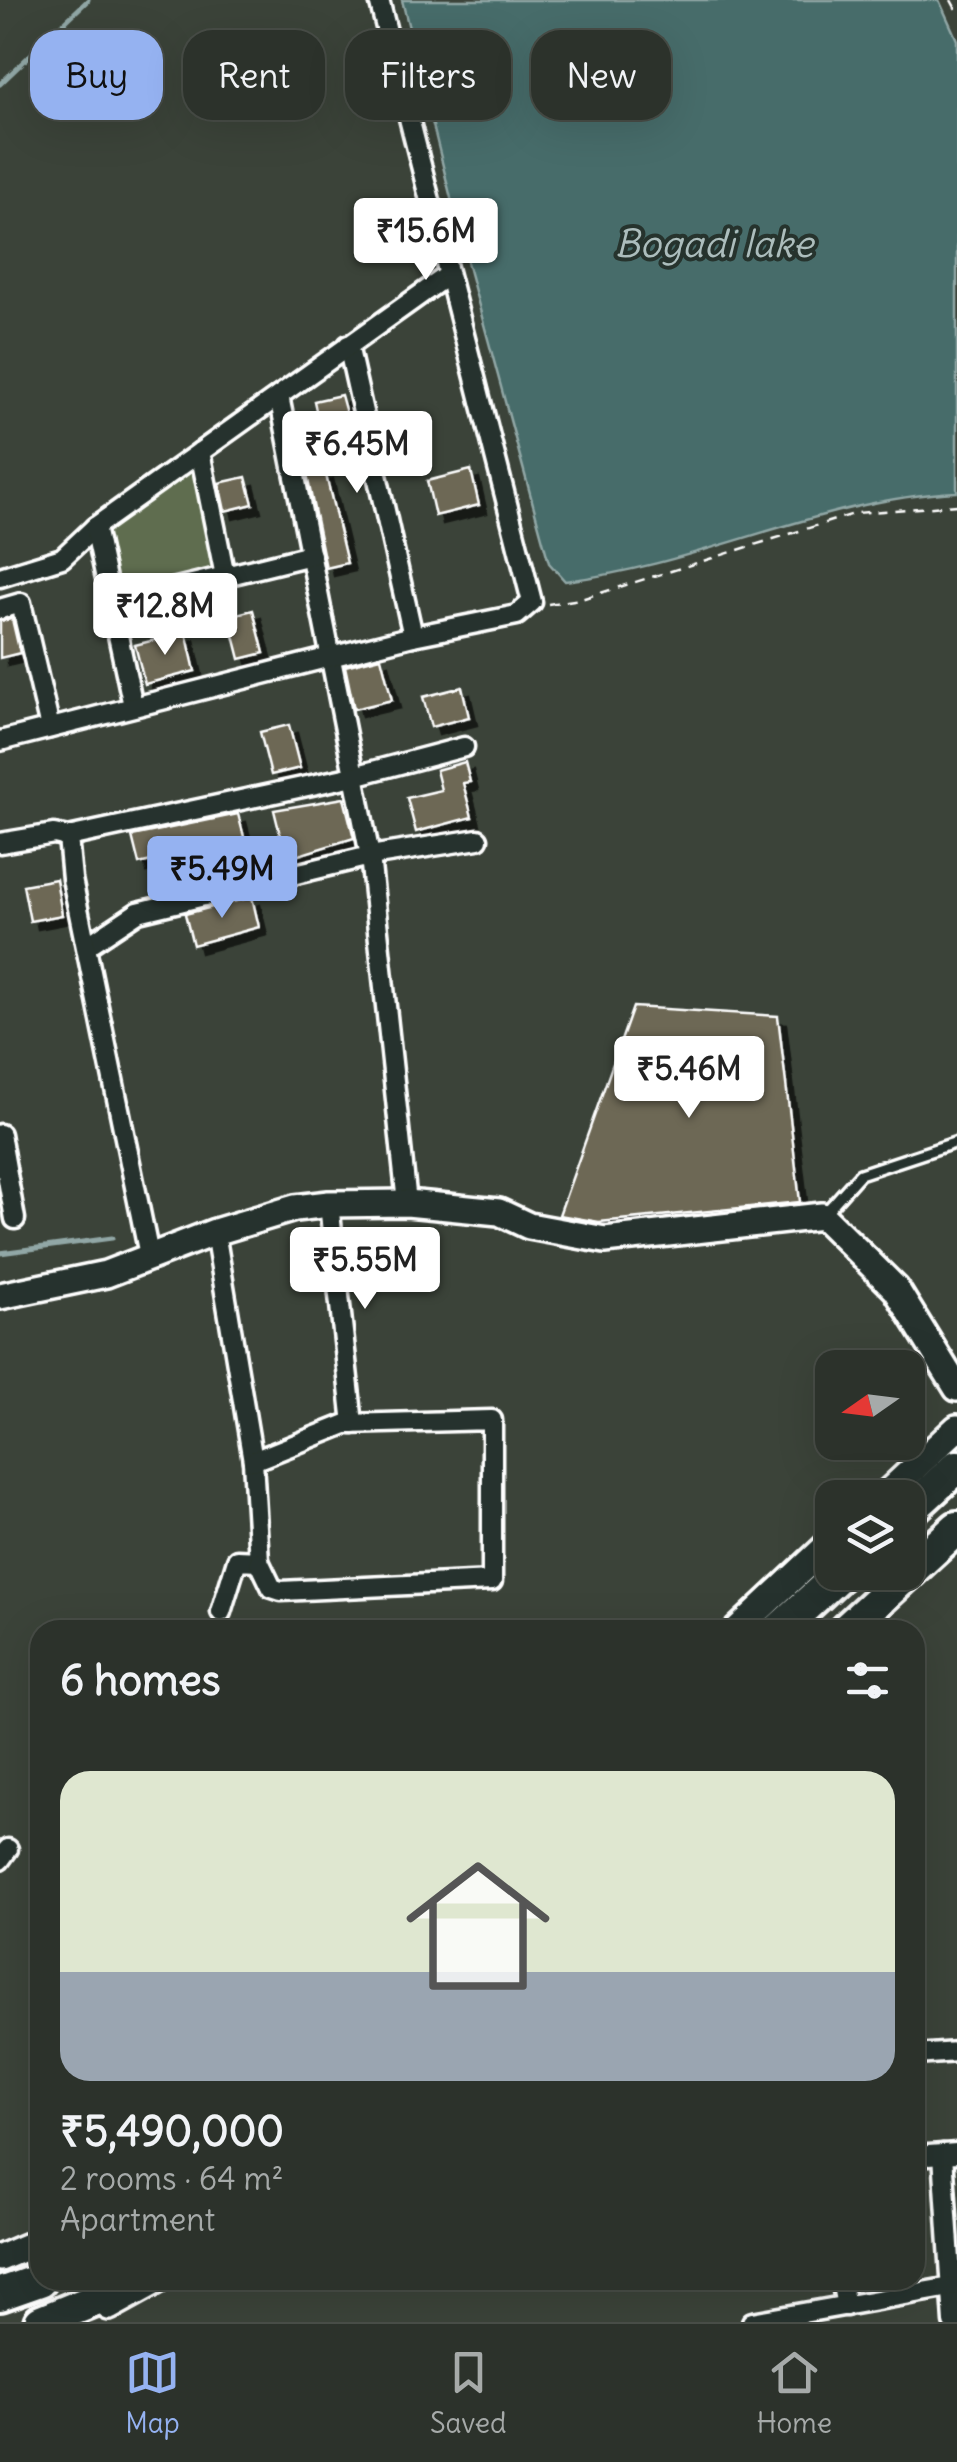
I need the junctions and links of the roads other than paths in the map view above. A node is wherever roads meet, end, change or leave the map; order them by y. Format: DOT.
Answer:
graph roads {
  1 [pos="379,0"];
  2 [pos="448,275"];
  3 [pos="348,345"];
  4 [pos="279,396"];
  5 [pos="200,452"];
  6 [pos="94,527"];
  7 [pos="311,555"];
  8 [pos="225,576"];
  9 [pos="0,577"];
  10 [pos="111,604"];
  11 [pos="0,609"];
  12 [pos="413,636"];
  13 [pos="332,660"];
  14 [pos="133,706"];
  15 [pos="50,728"];
  16 [pos="0,742"];
  17 [pos="464,747"];
  18 [pos="354,776"];
  19 [pos="68,837"];
  20 [pos="478,839"];
  21 [pos="0,843"];
  22 [pos="370,856"];
  23 [pos="87,946"];
  24 [pos="0,1134"];
  25 [pos="957,1142"];
  26 [pos="407,1202"];
  27 [pos="329,1204"];
  28 [pos="822,1216"];
  29 [pos="15,1219"];
  30 [pos="215,1232"];
  31 [pos="150,1260"];
  32 [pos="0,1296"];
  33 [pos="957,1388"];
  34 [pos="353,1424"];
  35 [pos="957,1428"];
  36 [pos="253,1461"];
  37 [pos="957,1467"];
  38 [pos="901,1480"];
  39 [pos="925,1496"];
  40 [pos="957,1528"];
  41 [pos="957,1545"];
  42 [pos="815,1557"];
  43 [pos="260,1561"];
  44 [pos="823,1590"];
  45 [pos="221,1612"];
  46 [pos="748,1620"];
  47 [pos="791,1620"];
  48 [pos="857,1620"];
  49 [pos="878,1620"];
  50 [pos="957,2052"];
  51 [pos="925,2054"];
  52 [pos="950,2154"];
  53 [pos="925,2155"];
  54 [pos="30,2245"];
  55 [pos="0,2258"];
  56 [pos="30,2284"];
  57 [pos="952,2288"];
  58 [pos="118,2290"];
  59 [pos="138,2290"];
  60 [pos="844,2290"];
  61 [pos="0,2294"];
  62 [pos="846,2306"];
  63 [pos="40,2322"];
  64 [pos="72,2322"];
  65 [pos="752,2322"];
  66 [pos="954,2322"];
  1 -- 2 [label="street"];
  2 -- 3 [label="street"];
  2 -- 12 [label="street"];
  3 -- 4 [label="street"];
  3 -- 12 [label="street"];
  4 -- 5 [label="street"];
  4 -- 7 [label="street"];
  5 -- 6 [label="street"];
  5 -- 8 [label="street"];
  6 -- 9 [label="street"];
  6 -- 10 [label="street"];
  7 -- 8 [label="street"];
  7 -- 13 [label="street"];
  8 -- 10 [label="street"];
  10 -- 14 [label="street"];
  11 -- 15 [label="street"];
  12 -- 13 [label="street"];
  13 -- 14 [label="street"];
  13 -- 18 [label="street"];
  14 -- 15 [label="street"];
  15 -- 16 [label="street"];
  17 -- 18 [label="street"];
  18 -- 19 [label="street"];
  18 -- 22 [label="street"];
  19 -- 21 [label="street"];
  19 -- 23 [label="street"];
  20 -- 22 [label="street"];
  22 -- 23 [label="street"];
  22 -- 26 [label="street"];
  23 -- 31 [label="street"];
  24 -- 29 [label="street"];
  25 -- 28 [label="lane"];
  26 -- 27 [label="street"];
  26 -- 28 [label="street"];
  27 -- 30 [label="street"];
  27 -- 34 [label="street"];
  28 -- 33 [label="street"];
  30 -- 31 [label="street"];
  30 -- 36 [label="street"];
  31 -- 32 [label="street"];
  34 -- 36 [label="street"];
  34 -- 43 [label="street"];
  35 -- 38 [label="street"];
  36 -- 43 [label="street"];
  37 -- 39 [label="highway"];
  40 -- 48 [label="highway"];
  41 -- 49 [label="street"];
  42 -- 46 [label="street"];
  43 -- 45 [label="street"];
  44 -- 47 [label="highway"];
  50 -- 51 [label="street"];
  52 -- 53 [label="street"];
  52 -- 57 [label="street"];
  54 -- 55 [label="street"];
  56 -- 61 [label="highway"];
  57 -- 62 [label="street"];
  57 -- 66 [label="street"];
  58 -- 63 [label="highway"];
  59 -- 64 [label="street"];
  60 -- 62 [label="street"];
  62 -- 65 [label="street"];
}
